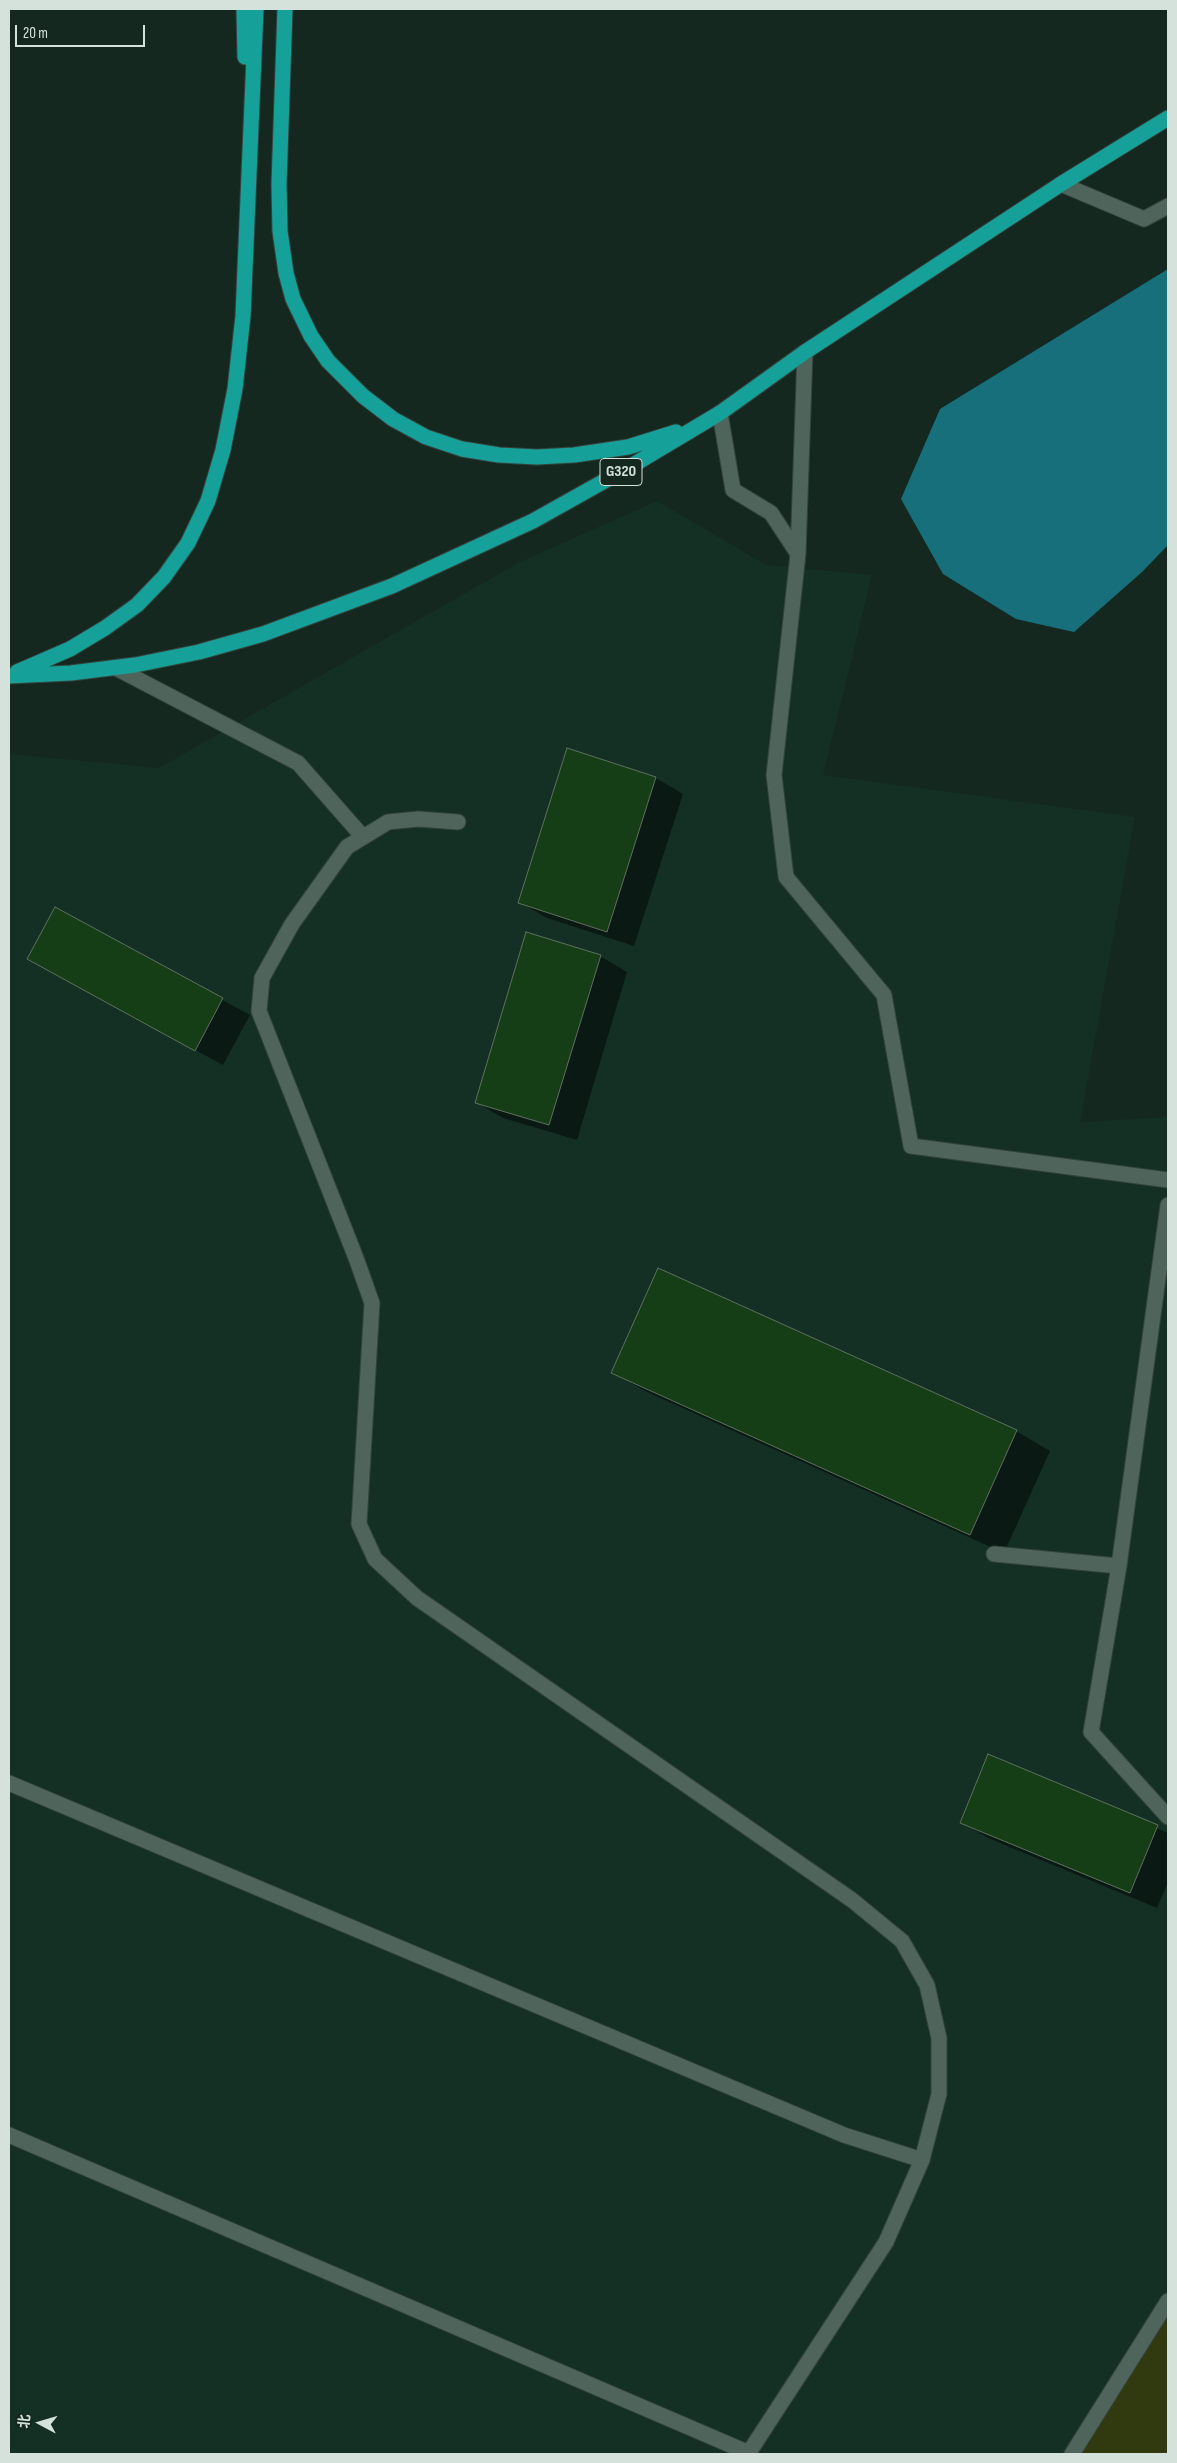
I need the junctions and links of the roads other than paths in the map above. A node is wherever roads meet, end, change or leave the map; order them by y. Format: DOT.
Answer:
graph roads {
  1 [pos="244,9"];
  2 [pos="256,9"];
  3 [pos="286,9"];
  4 [pos="1168,118"];
  5 [pos="249,180"];
  6 [pos="1061,184"];
  7 [pos="1168,206"];
  8 [pos="805,352"];
  9 [pos="720,413"];
  10 [pos="798,554"];
  11 [pos="116,668"];
  12 [pos="9,676"];
  13 [pos="458,822"];
  14 [pos="363,837"];
  15 [pos="1168,1180"];
  16 [pos="1168,1205"];
  17 [pos="994,1554"];
  18 [pos="1119,1566"];
  19 [pos="9,1783"];
  20 [pos="1168,1817"];
  21 [pos="9,2135"];
  22 [pos="922,2160"];
  23 [pos="1168,2301"];
  24 [pos="748,2454"];
  25 [pos="1072,2454"];
  1 -- 5 [label="highway"];
  2 -- 5 [label="highway"];
  3 -- 9 [label="highway"];
  4 -- 6 [label="highway, G320"];
  5 -- 12 [label="highway"];
  6 -- 7 [label="lane"];
  6 -- 8 [label="highway, G320"];
  8 -- 9 [label="highway, G320"];
  8 -- 10 [label="lane"];
  9 -- 10 [label="lane"];
  9 -- 11 [label="highway, G320"];
  10 -- 15 [label="lane"];
  11 -- 12 [label="highway, G320"];
  11 -- 14 [label="lane"];
  13 -- 14 [label="lane"];
  14 -- 22 [label="lane"];
  16 -- 18 [label="lane"];
  17 -- 18 [label="lane"];
  18 -- 20 [label="lane"];
  19 -- 22 [label="lane"];
  21 -- 24 [label="lane"];
  22 -- 24 [label="lane"];
  23 -- 25 [label="lane"];
}
